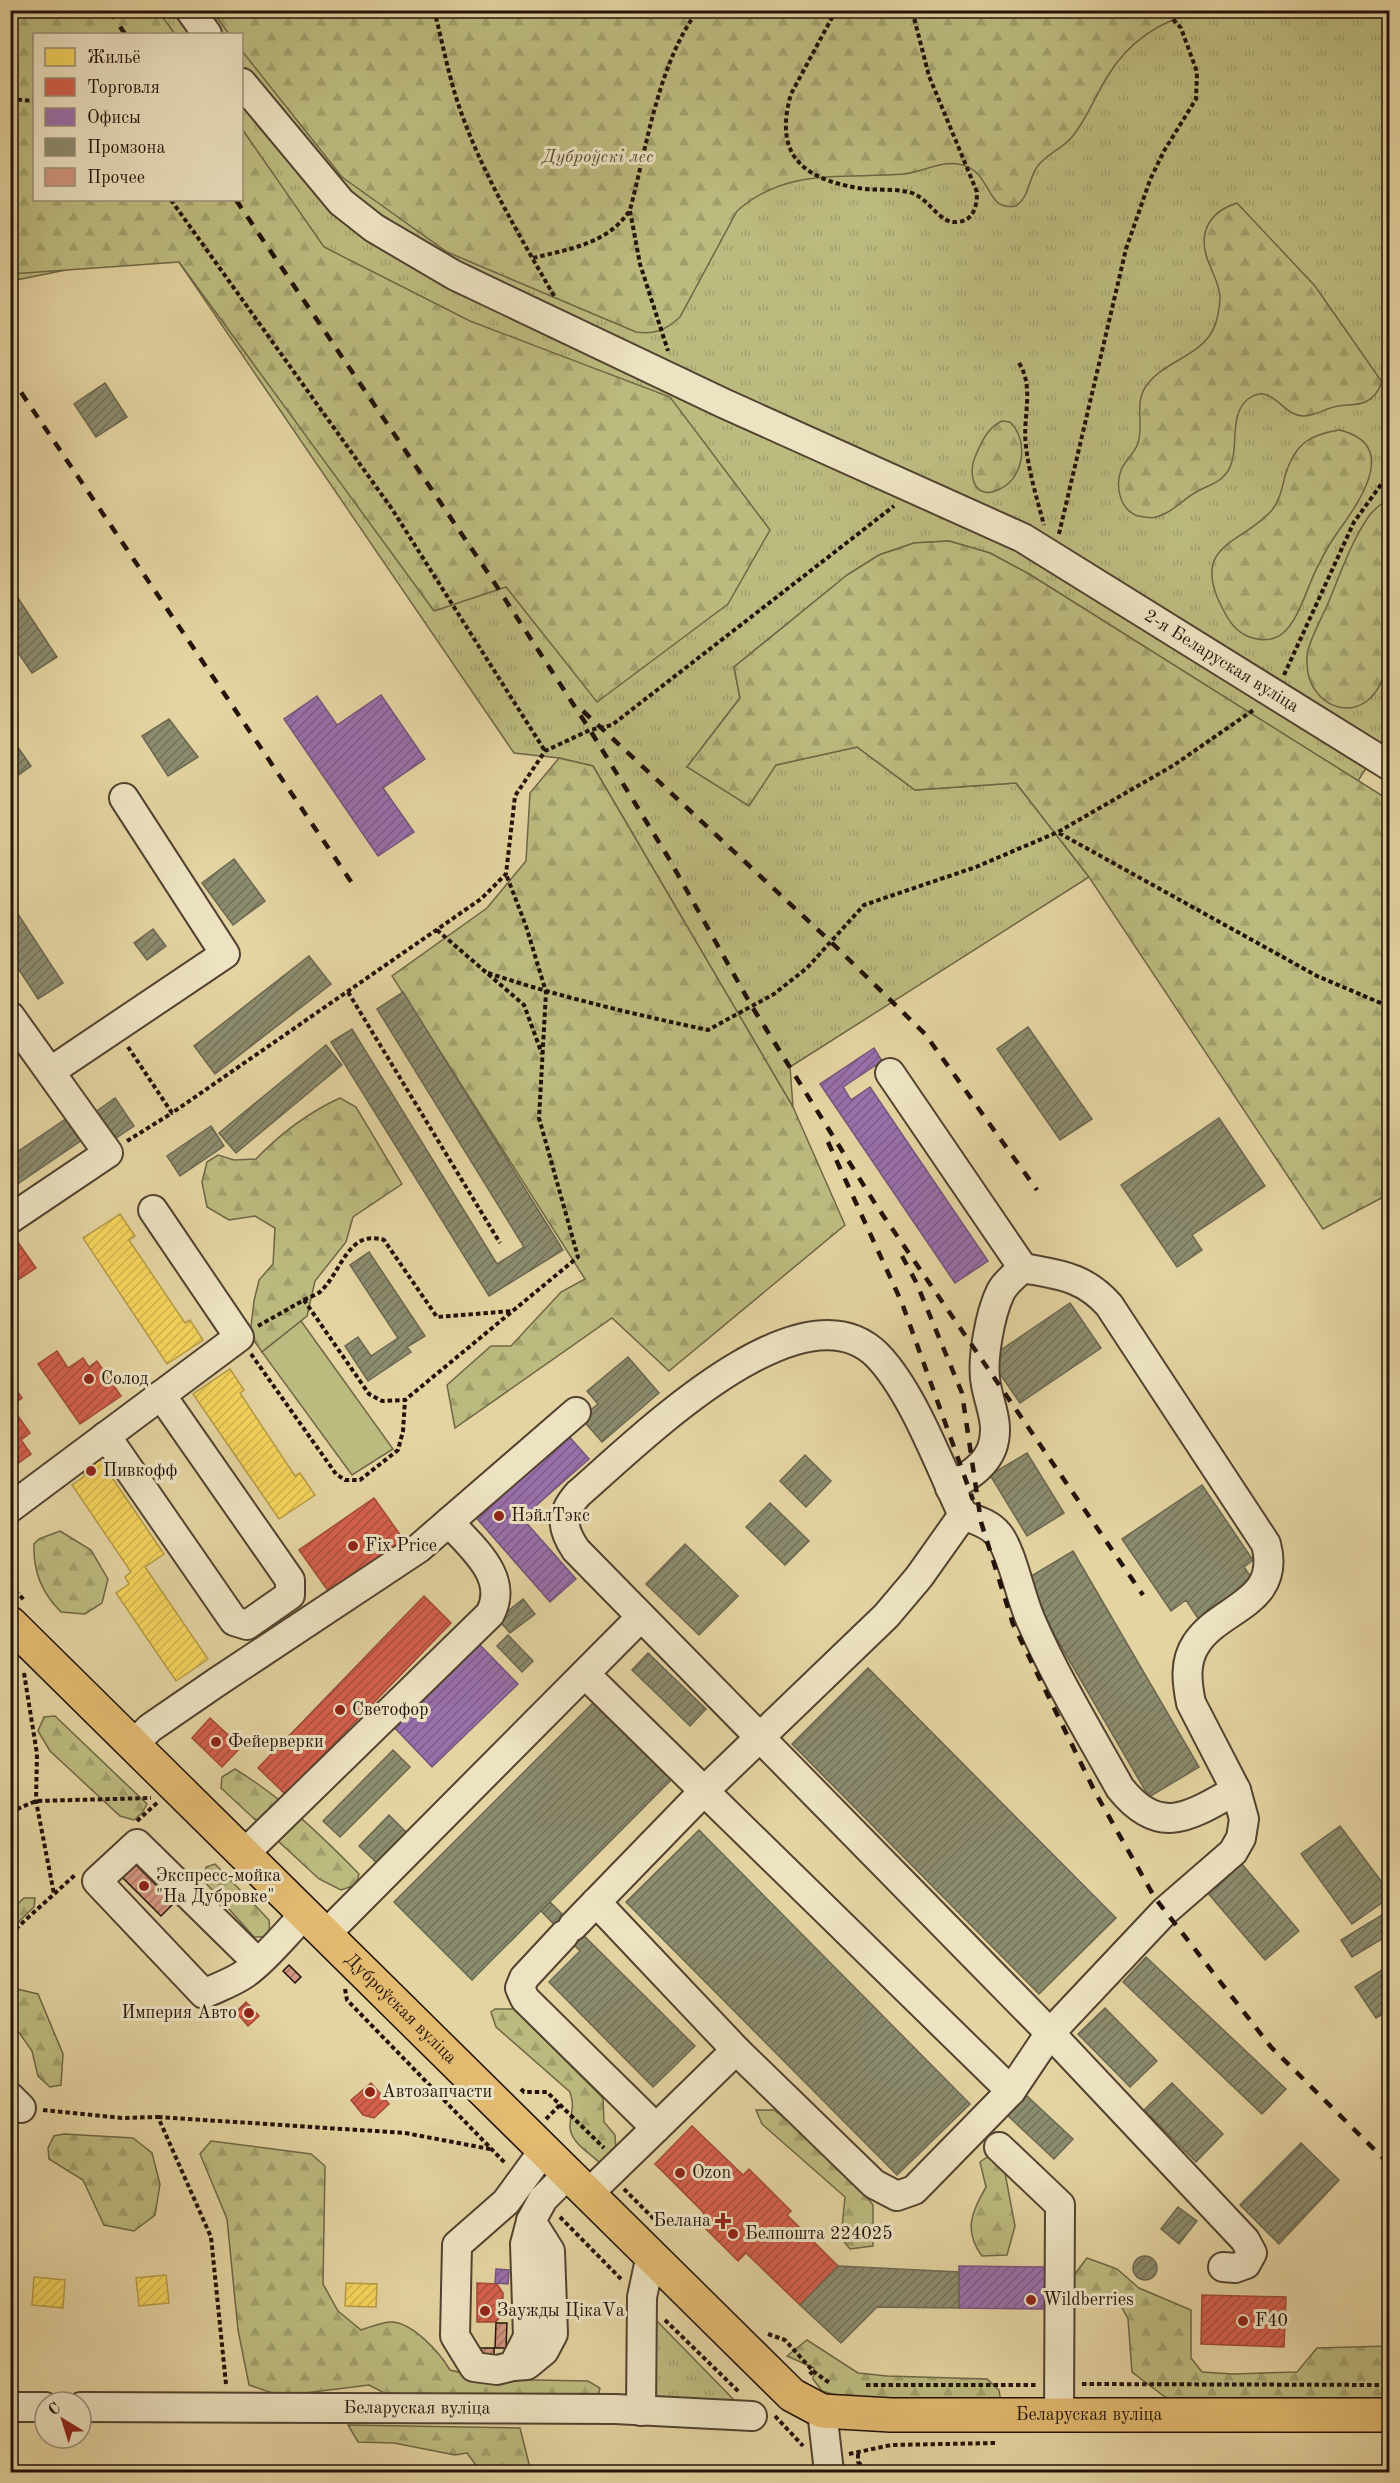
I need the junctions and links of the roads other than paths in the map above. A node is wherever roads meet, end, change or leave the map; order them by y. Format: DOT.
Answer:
graph roads {
  1 [pos="190,10"];
  2 [pos="206,33"];
  3 [pos="243,84"];
  4 [pos="1389,766"];
  5 [pos="124,798"];
  6 [pos="10,1016"];
  7 [pos="51,1071"];
  8 [pos="890,1073"];
  9 [pos="153,1210"];
  10 [pos="10,1219"];
  11 [pos="1023,1268"];
  12 [pos="161,1395"];
  13 [pos="576,1412"];
  14 [pos="106,1436"];
  15 [pos="950,1488"];
  16 [pos="10,1508"];
  17 [pos="963,1515"];
  18 [pos="448,1522"];
  19 [pos="641,1617"];
  20 [pos="17,1642"];
  21 [pos="585,1674"];
  22 [pos="761,1737"];
  23 [pos="134,1744"];
  24 [pos="1236,1790"];
  25 [pos="704,1791"];
  26 [pos="245,1853"];
  27 [pos="596,1902"];
  28 [pos="315,1924"];
  29 [pos="251,1968"];
  30 [pos="1050,2033"];
  31 [pos="736,2050"];
  32 [pos="1011,2091"];
  33 [pos="656,2128"];
  34 [pos="999,2147"];
  35 [pos="544,2150"];
  36 [pos="578,2184"];
  37 [pos="651,2255"];
  38 [pos="1222,2267"];
  39 [pos="792,2395"];
  40 [pos="1059,2399"];
  41 [pos="10,2407"];
  42 [pos="33,2407"];
  43 [pos="93,2407"];
  44 [pos="641,2410"];
  45 [pos="822,2411"];
  46 [pos="1389,2415"];
  47 [pos="752,2416"];
  48 [pos="829,2472"];
  1 -- 2 [label="street"];
  3 -- 4 [label="street, 2-я Беларуская вуліца"];
  5 -- 7 [label="street"];
  6 -- 7 [label="street"];
  7 -- 10 [label="street"];
  8 -- 11 [label="street"];
  9 -- 12 [label="street"];
  11 -- 15 [label="street"];
  11 -- 24 [label="street"];
  12 -- 14 [label="street"];
  12 -- 14 [label="street"];
  13 -- 18 [label="street"];
  14 -- 16 [label="street"];
  15 -- 17 [label="street"];
  15 -- 19 [label="street"];
  17 -- 22 [label="street"];
  17 -- 24 [label="street"];
  18 -- 23 [label="street"];
  18 -- 26 [label="street"];
  19 -- 21 [label="street"];
  19 -- 22 [label="street"];
  20 -- 23 [label="main road, Дуброўская вуліца"];
  21 -- 25 [label="street"];
  21 -- 28 [label="street"];
  22 -- 25 [label="street"];
  22 -- 30 [label="street"];
  23 -- 26 [label="main road, Дуброўская вуліца"];
  24 -- 30 [label="street"];
  25 -- 27 [label="street"];
  25 -- 32 [label="street"];
  26 -- 28 [label="main road, Дуброўская вуліца"];
  27 -- 31 [label="street"];
  27 -- 33 [label="street"];
  28 -- 29 [label="street"];
  28 -- 35 [label="main road, Дуброўская вуліца"];
  29 -- 29 [label="street"];
  30 -- 32 [label="street"];
  30 -- 38 [label="street"];
  31 -- 32 [label="street"];
  31 -- 33 [label="street"];
  33 -- 36 [label="street"];
  34 -- 40 [label="street"];
  35 -- 36 [label="main road, Дуброўская вуліца"];
  35 -- 36 [label="street"];
  36 -- 37 [label="main road, Дуброўская вуліца"];
  37 -- 39 [label="main road, Дуброўская вуліца"];
  37 -- 44 [label="street"];
  39 -- 45 [label="main road, Беларуская вуліца"];
  40 -- 45 [label="main road, Беларуская вуліца"];
  40 -- 46 [label="main road, Беларуская вуліца"];
  41 -- 42 [label="street"];
  43 -- 44 [label="street, Беларуская вуліца"];
  44 -- 47 [label="street, Беларуская вуліца"];
  45 -- 48 [label="street"];
}
